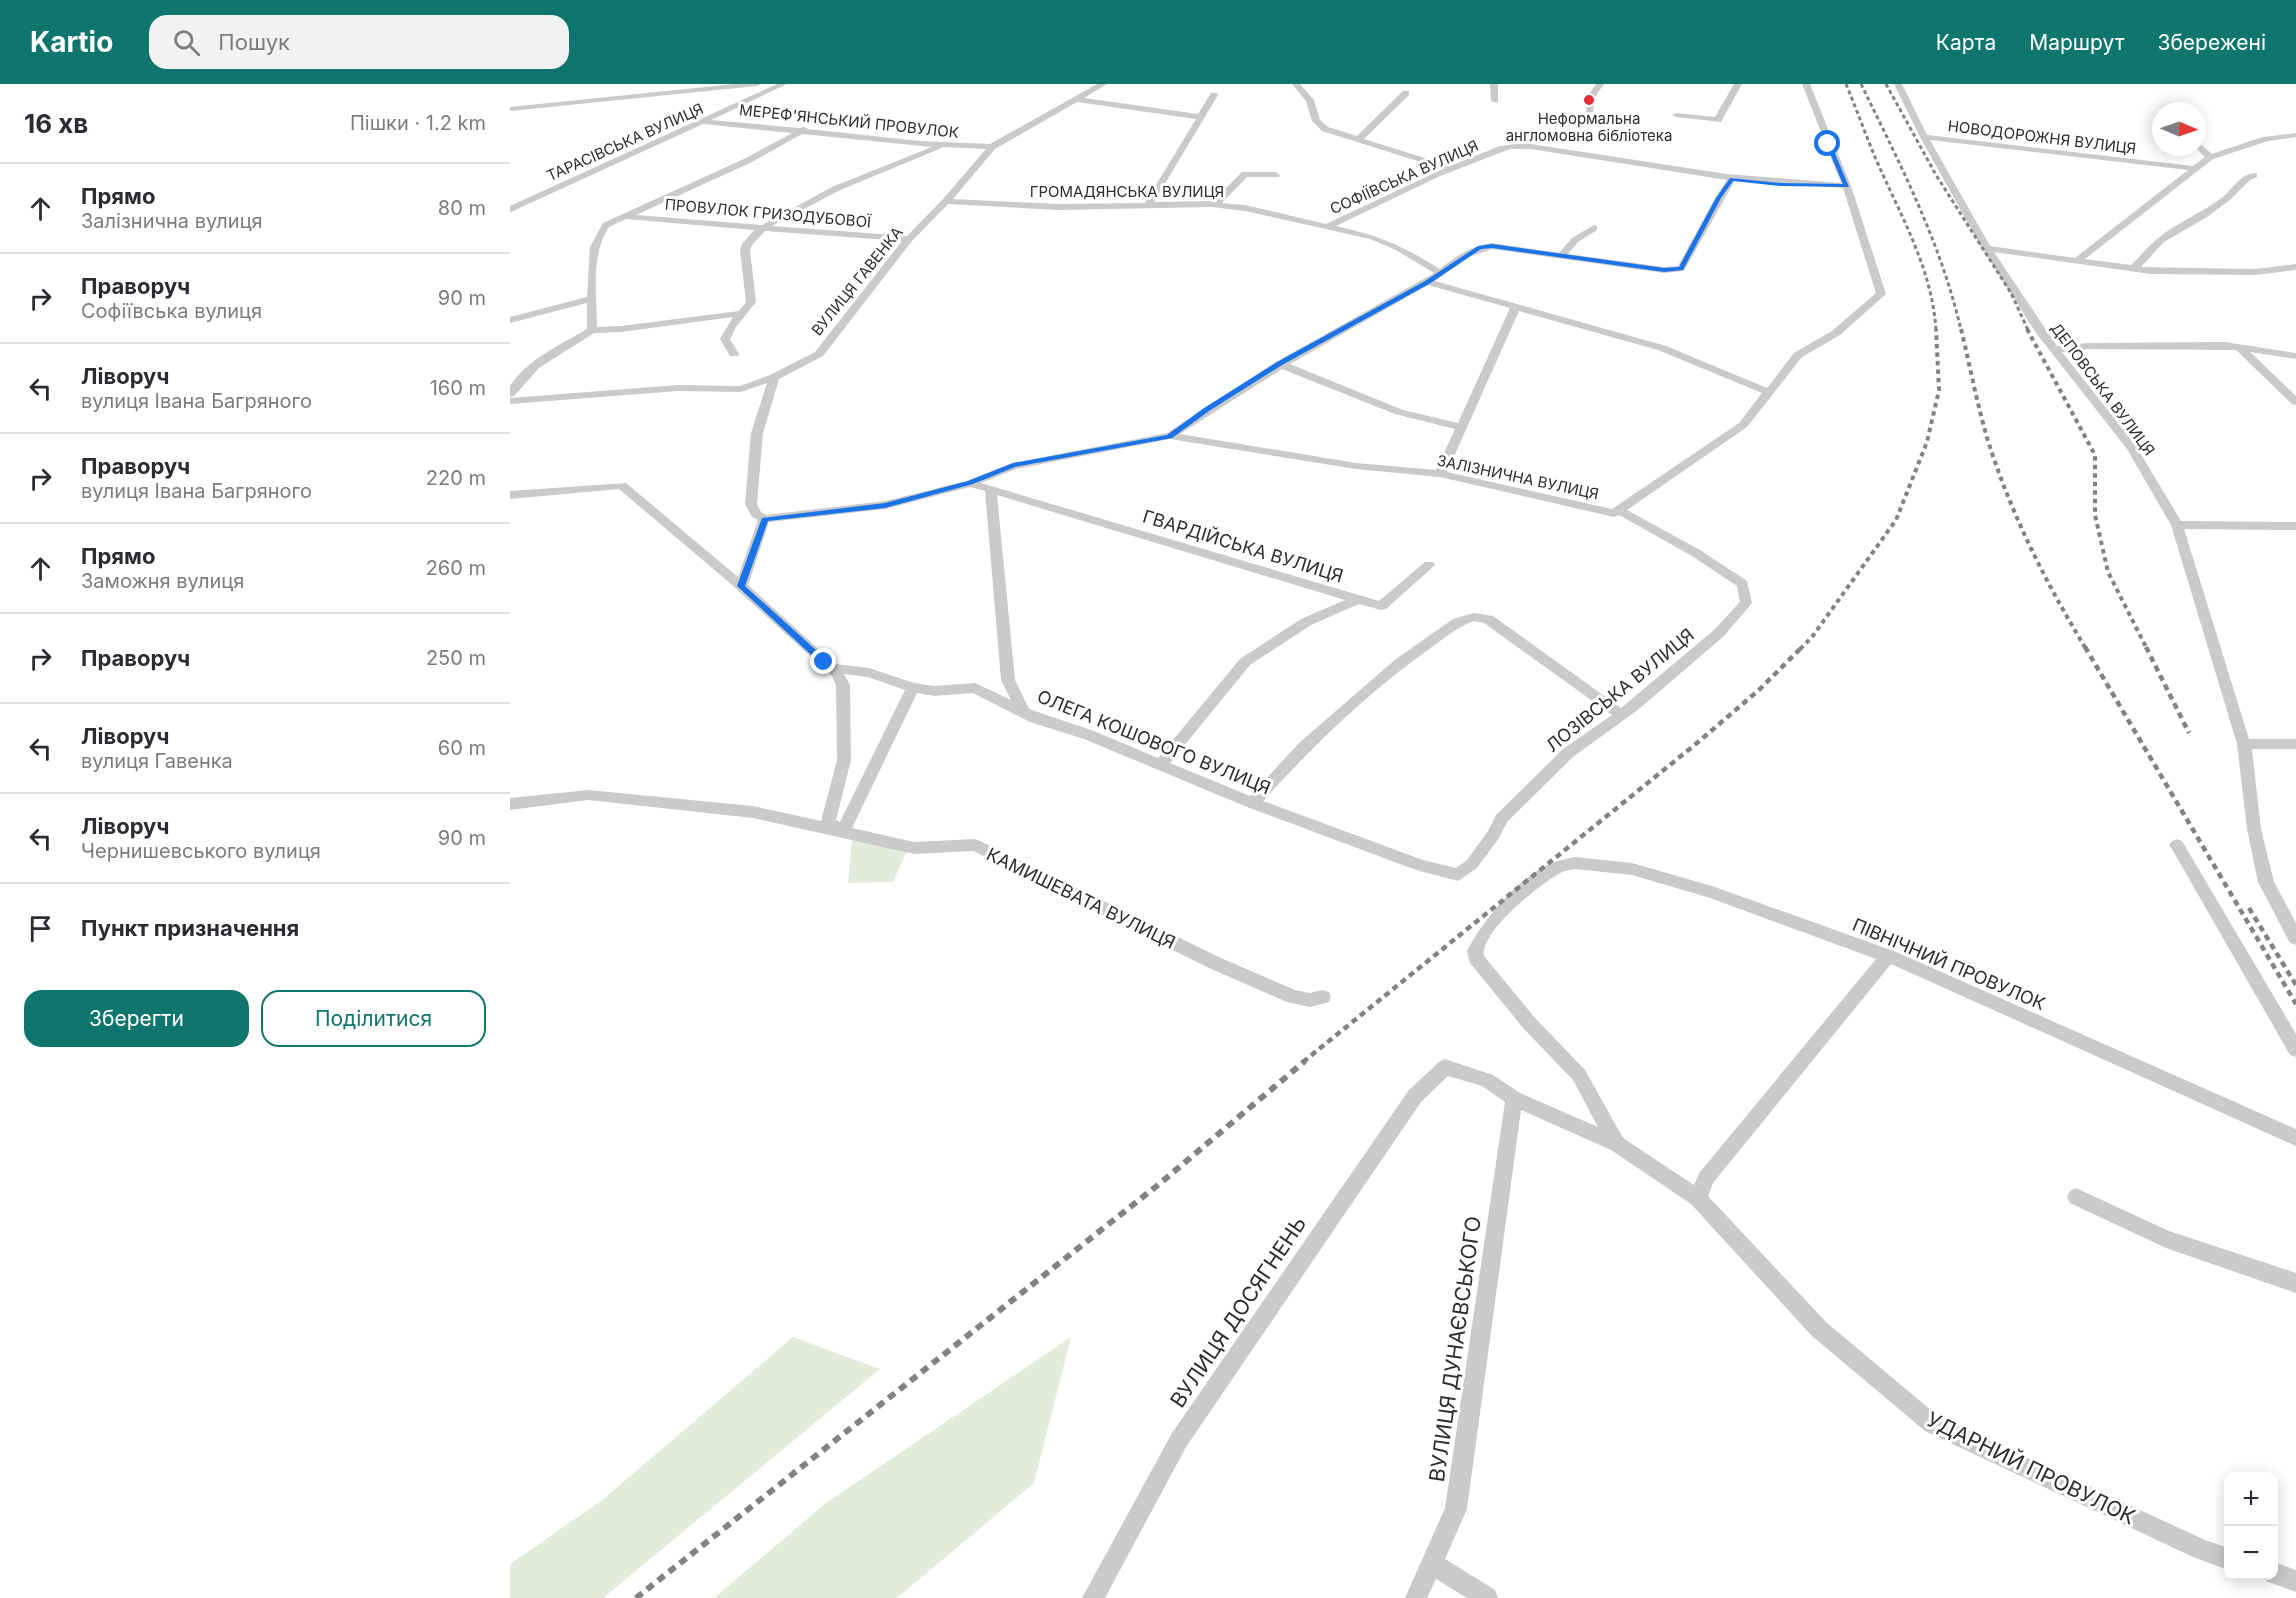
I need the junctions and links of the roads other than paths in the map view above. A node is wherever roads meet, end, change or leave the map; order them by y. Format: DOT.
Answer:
graph roads {
  1 [pos="646,84"];
  2 [pos="757,84"];
  3 [pos="783,84"];
  4 [pos="1103,84"];
  5 [pos="1296,84"];
  6 [pos="1494,84"];
  7 [pos="1600,84"];
  8 [pos="1738,84"];
  9 [pos="1806,84"];
  10 [pos="1898,84"];
  11 [pos="1406,93"];
  12 [pos="1214,94"];
  13 [pos="614,99"];
  14 [pos="1073,99"];
  15 [pos="1495,101"];
  16 [pos="510,109"];
  17 [pos="1589,112"];
  18 [pos="1676,115"];
  19 [pos="1200,117"];
  20 [pos="704,122"];
  21 [pos="804,129"];
  22 [pos="2296,135"];
  23 [pos="1924,137"];
  24 [pos="1358,140"];
  25 [pos="941,146"];
  26 [pos="992,147"];
  27 [pos="2206,153"];
  28 [pos="2210,157"];
  29 [pos="2192,168"];
  30 [pos="1452,169"];
  31 [pos="1276,175"];
  32 [pos="2254,175"];
  33 [pos="1732,179"];
  34 [pos="1847,186"];
  35 [pos="946,201"];
  36 [pos="1215,205"];
  37 [pos="1147,206"];
  38 [pos="510,209"];
  39 [pos="625,217"];
  40 [pos="762,226"];
  41 [pos="1328,226"];
  42 [pos="1594,228"];
  43 [pos="909,239"];
  44 [pos="1987,248"];
  45 [pos="1561,256"];
  46 [pos="2079,260"];
  47 [pos="2296,267"];
  48 [pos="2133,269"];
  49 [pos="1440,273"];
  50 [pos="1427,282"];
  51 [pos="593,298"];
  52 [pos="1515,308"];
  53 [pos="743,313"];
  54 [pos="510,320"];
  55 [pos="592,330"];
  56 [pos="2239,347"];
  57 [pos="2057,350"];
  58 [pos="734,354"];
  59 [pos="2296,356"];
  60 [pos="1280,364"];
  61 [pos="774,377"];
  62 [pos="1768,392"];
  63 [pos="512,398"];
  64 [pos="2296,402"];
  65 [pos="1462,427"];
  66 [pos="1170,436"];
  67 [pos="1440,474"];
  68 [pos="970,483"];
  69 [pos="991,489"];
  70 [pos="510,495"];
  71 [pos="1618,510"];
  72 [pos="764,519"];
  73 [pos="2176,525"];
  74 [pos="2296,526"];
  75 [pos="1429,565"];
  76 [pos="741,586"];
  77 [pos="1358,599"];
  78 [pos="832,669"];
  79 [pos="913,688"];
  80 [pos="1023,711"];
  81 [pos="1620,714"];
  82 [pos="2244,744"];
  83 [pos="2296,744"];
  84 [pos="1161,764"];
  85 [pos="1252,803"];
  86 [pos="510,804"];
  87 [pos="843,831"];
  88 [pos="2177,845"];
  89 [pos="1458,875"];
  90 [pos="2296,938"];
  91 [pos="1888,956"];
  92 [pos="1323,997"];
  93 [pos="2296,1050"];
  94 [pos="1514,1099"];
  95 [pos="2296,1138"];
  96 [pos="1617,1144"];
  97 [pos="2076,1197"];
  98 [pos="1698,1198"];
  99 [pos="2296,1283"];
  100 [pos="2224,1556"];
  101 [pos="1432,1564"];
  102 [pos="2278,1575"];
  103 [pos="2296,1581"];
  104 [pos="1093,1598"];
  105 [pos="1416,1598"];
  106 [pos="1487,1598"];
  1 -- 13 [label="street"];
  2 -- 13 [label="street"];
  3 -- 20 [label="street, ТАРАСІВСЬКА ВУЛИЦЯ"];
  4 -- 14 [label="street, ВУЛИЦЯ ГАВЕНКА"];
  5 -- 24 [label="street"];
  6 -- 15 [label="street"];
  7 -- 17 [label="street"];
  8 -- 18 [label="street"];
  9 -- 34 [label="street, ЗАЛІЗНИЧНА ВУЛИЦЯ"];
  10 -- 23 [label="street, ДЕПОВСЬКА ВУЛИЦЯ"];
  11 -- 24 [label="street"];
  12 -- 19 [label="street"];
  13 -- 16 [label="street"];
  14 -- 19 [label="street"];
  14 -- 26 [label="street, ВУЛИЦЯ ГАВЕНКА"];
  19 -- 37 [label="street"];
  20 -- 21 [label="street, МЕРЕФ'ЯНСЬКИЙ ПРОВУЛОК"];
  20 -- 38 [label="street, ТАРАСІВСЬКА ВУЛИЦЯ"];
  21 -- 25 [label="street, МЕРЕФ'ЯНСЬКИЙ ПРОВУЛОК"];
  21 -- 39 [label="street"];
  22 -- 28 [label="street"];
  23 -- 29 [label="street, НОВОДОРОЖНЯ ВУЛИЦЯ"];
  23 -- 44 [label="street, ДЕПОВСЬКА ВУЛИЦЯ"];
  24 -- 30 [label="street"];
  25 -- 26 [label="street, МЕРЕФ'ЯНСЬКИЙ ПРОВУЛОК"];
  25 -- 40 [label="street"];
  26 -- 35 [label="street, ВУЛИЦЯ ГАВЕНКА"];
  27 -- 28 [label="street"];
  28 -- 29 [label="street"];
  29 -- 46 [label="street"];
  30 -- 33 [label="street, СОФІЇВСЬКА ВУЛИЦЯ"];
  30 -- 41 [label="street, СОФІЇВСЬКА ВУЛИЦЯ"];
  31 -- 36 [label="street"];
  32 -- 48 [label="street"];
  33 -- 34 [label="street, СОФІЇВСЬКА ВУЛИЦЯ"];
  33 -- 45 [label="street"];
  34 -- 62 [label="street, ЗАЛІЗНИЧНА ВУЛИЦЯ"];
  35 -- 37 [label="street, ГРОМАДЯНСЬКА ВУЛИЦЯ"];
  35 -- 43 [label="street, ВУЛИЦЯ ГАВЕНКА"];
  36 -- 37 [label="street, ГРОМАДЯНСЬКА ВУЛИЦЯ"];
  36 -- 41 [label="street, ГРОМАДЯНСЬКА ВУЛИЦЯ"];
  39 -- 40 [label="street, ПРОВУЛОК ГРИЗОДУБОВОЇ"];
  39 -- 51 [label="street"];
  40 -- 43 [label="street, ПРОВУЛОК ГРИЗОДУБОВОЇ"];
  40 -- 53 [label="street"];
  41 -- 49 [label="street, ГРОМАДЯНСЬКА ВУЛИЦЯ"];
  42 -- 45 [label="street"];
  43 -- 61 [label="street, ВУЛИЦЯ ГАВЕНКА"];
  44 -- 46 [label="street"];
  44 -- 57 [label="street, ДЕПОВСЬКА ВУЛИЦЯ"];
  45 -- 49 [label="street"];
  46 -- 48 [label="street"];
  47 -- 48 [label="street"];
  49 -- 50 [label="street"];
  50 -- 52 [label="street"];
  50 -- 60 [label="street"];
  51 -- 54 [label="street"];
  51 -- 55 [label="street"];
  52 -- 62 [label="street"];
  52 -- 65 [label="street"];
  53 -- 55 [label="street"];
  53 -- 58 [label="street"];
  55 -- 63 [label="street"];
  56 -- 57 [label="street"];
  56 -- 59 [label="street"];
  56 -- 64 [label="street"];
  57 -- 73 [label="street, ДЕПОВСЬКА ВУЛИЦЯ"];
  60 -- 65 [label="street"];
  60 -- 66 [label="street"];
  61 -- 63 [label="street, ВУЛИЦЯ ГАВЕНКА"];
  61 -- 72 [label="street"];
  62 -- 71 [label="street, ЗАЛІЗНИЧНА ВУЛИЦЯ"];
  65 -- 67 [label="street"];
  66 -- 67 [label="street, ЗАЛІЗНИЧНА ВУЛИЦЯ"];
  66 -- 68 [label="street"];
  67 -- 71 [label="street, ЗАЛІЗНИЧНА ВУЛИЦЯ"];
  68 -- 69 [label="street, ГВАРДІЙСЬКА ВУЛИЦЯ"];
  68 -- 72 [label="street"];
  69 -- 77 [label="street, ГВАРДІЙСЬКА ВУЛИЦЯ"];
  69 -- 80 [label="street"];
  70 -- 76 [label="street"];
  71 -- 81 [label="street, ЛОЗІВСЬКА ВУЛИЦЯ"];
  72 -- 76 [label="street"];
  73 -- 74 [label="street"];
  73 -- 82 [label="street, ДЕПОВСЬКА ВУЛИЦЯ"];
  75 -- 77 [label="street"];
  76 -- 78 [label="street"];
  77 -- 84 [label="street, ГВАРДІЙСЬКА ВУЛИЦЯ"];
  78 -- 79 [label="street, ОЛЕГА КОШОВОГО ВУЛИЦЯ"];
  78 -- 87 [label="street"];
  79 -- 80 [label="street, ОЛЕГА КОШОВОГО ВУЛИЦЯ"];
  79 -- 87 [label="street"];
  80 -- 84 [label="street, ОЛЕГА КОШОВОГО ВУЛИЦЯ"];
  81 -- 85 [label="street"];
  81 -- 89 [label="street, ЛОЗІВСЬКА ВУЛИЦЯ"];
  82 -- 83 [label="street"];
  82 -- 90 [label="street, ДЕПОВСЬКА ВУЛИЦЯ"];
  84 -- 85 [label="street, ОЛЕГА КОШОВОГО ВУЛИЦЯ"];
  85 -- 89 [label="street, ОЛЕГА КОШОВОГО ВУЛИЦЯ"];
  86 -- 87 [label="street, КАМИШЕВАТА ВУЛИЦЯ"];
  87 -- 92 [label="street, КАМИШЕВАТА ВУЛИЦЯ"];
  88 -- 93 [label="street"];
  91 -- 95 [label="street, ПІВНІЧНИЙ ПРОВУЛОК"];
  91 -- 96 [label="street, ПІВНІЧНИЙ ПРОВУЛОК"];
  91 -- 98 [label="street"];
  94 -- 96 [label="street"];
  94 -- 101 [label="street, ВУЛИЦЯ ДУНАЄВСЬКОГО"];
  94 -- 104 [label="street, ВУЛИЦЯ ДОСЯГНЕНЬ"];
  96 -- 98 [label="street"];
  97 -- 99 [label="street"];
  98 -- 100 [label="street, УДАРНИЙ ПРОВУЛОК"];
  101 -- 105 [label="street, ВУЛИЦЯ ДУНАЄВСЬКОГО"];
  101 -- 106 [label="street"];
  102 -- 103 [label="street"];
}
